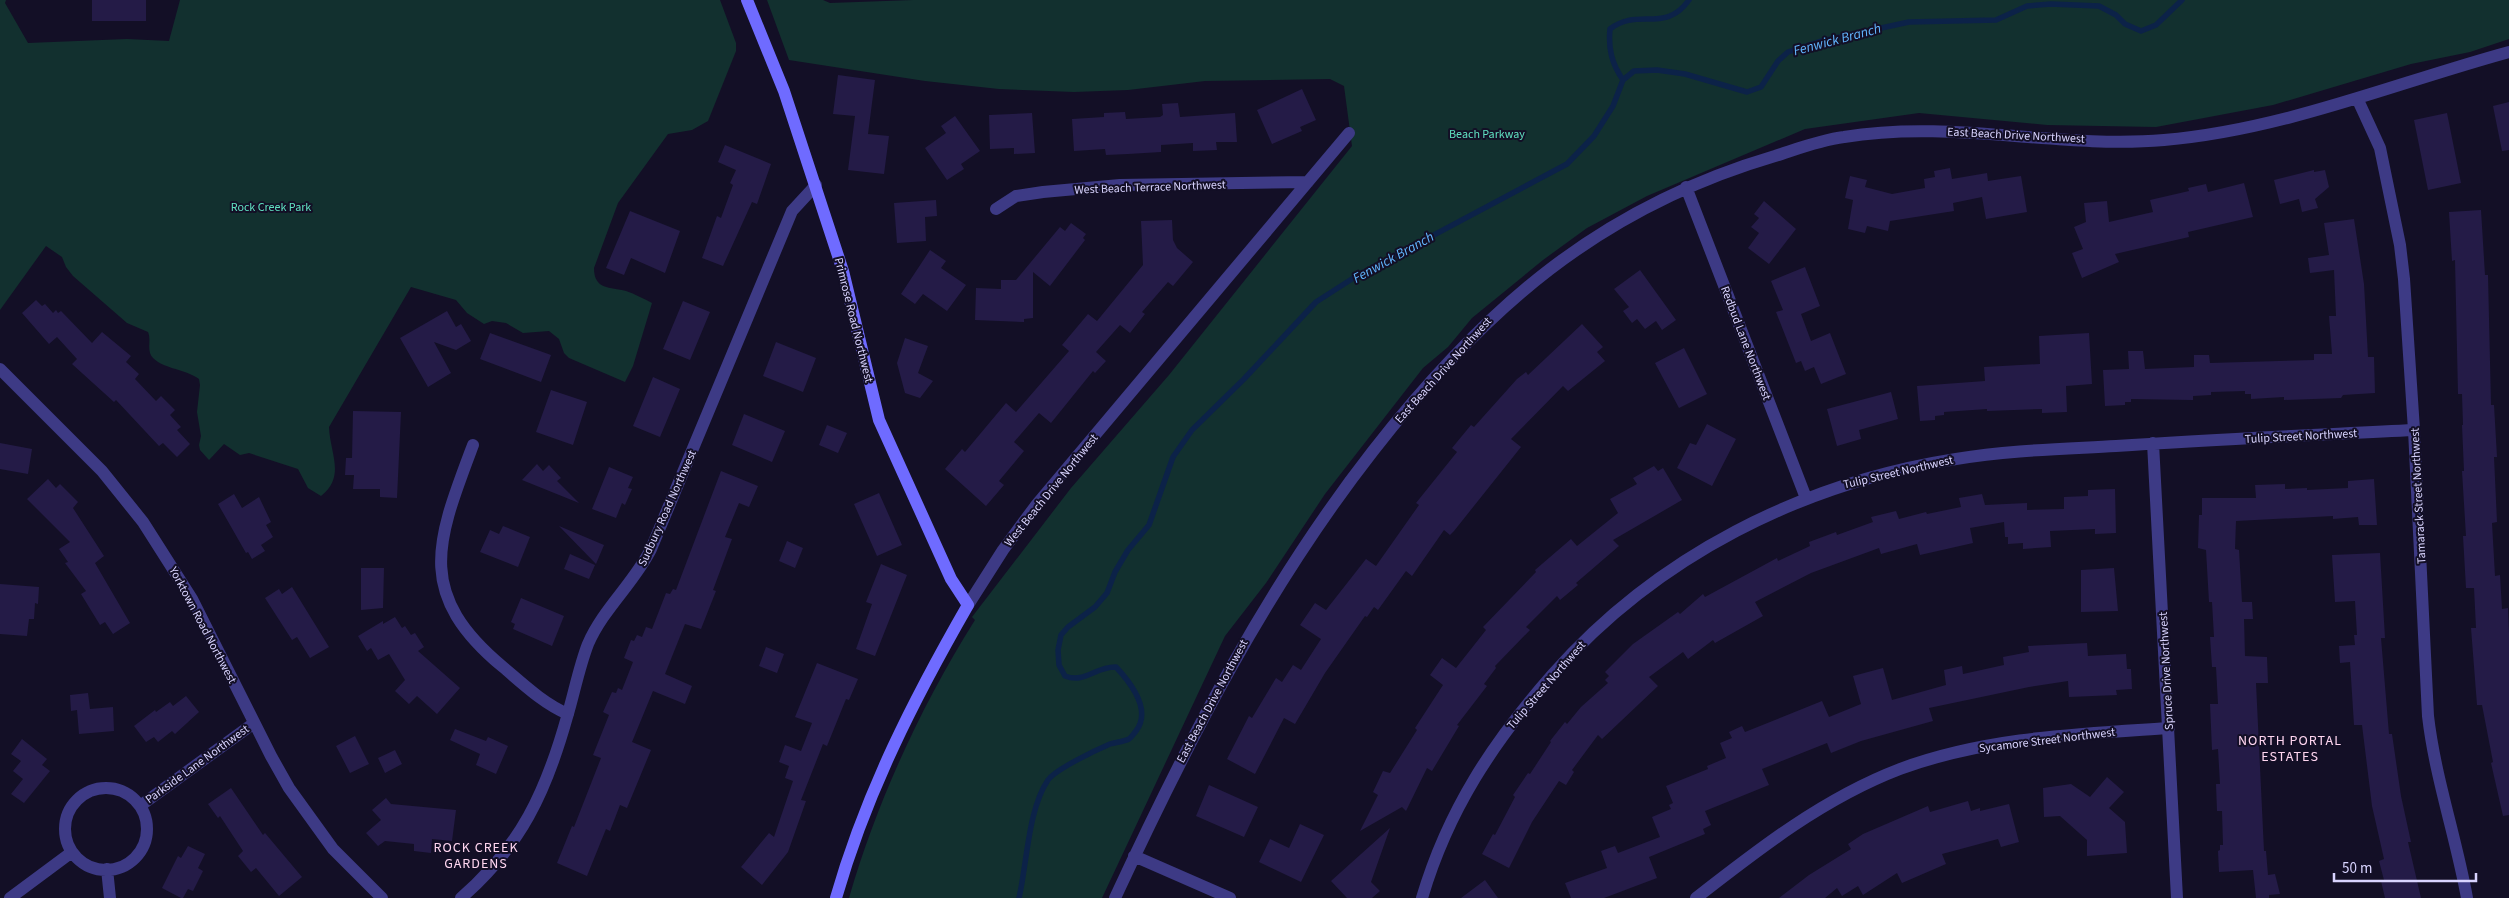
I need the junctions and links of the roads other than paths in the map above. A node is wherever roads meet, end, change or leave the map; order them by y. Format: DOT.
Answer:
graph roads {
  1 [pos="747,0"];
  2 [pos="2509,52"];
  3 [pos="2357,98"];
  4 [pos="1349,133"];
  5 [pos="1308,182"];
  6 [pos="816,185"];
  7 [pos="1686,187"];
  8 [pos="996,209"];
  9 [pos="0,369"];
  10 [pos="2414,430"];
  11 [pos="2153,443"];
  12 [pos="474,446"];
  13 [pos="1806,498"];
  14 [pos="968,605"];
  15 [pos="568,714"];
  16 [pos="254,723"];
  17 [pos="2169,728"];
  18 [pos="140,806"];
  19 [pos="72,852"];
  20 [pos="1134,856"];
  21 [pos="108,869"];
  22 [pos="10,898"];
  23 [pos="110,898"];
  24 [pos="382,898"];
  25 [pos="461,898"];
  26 [pos="836,898"];
  27 [pos="1115,898"];
  28 [pos="1230,898"];
  29 [pos="1422,898"];
  30 [pos="1696,898"];
  31 [pos="2177,898"];
  32 [pos="2467,898"];
  1 -- 6 [label="street, Primrose Road Northwest"];
  2 -- 3 [label="street, East Beach Drive Northwest"];
  3 -- 7 [label="street, East Beach Drive Northwest"];
  3 -- 10 [label="street, Tamarack Street Northwest"];
  4 -- 5 [label="street, West Beach Drive Northwest"];
  5 -- 8 [label="street, West Beach Terrace Northwest"];
  5 -- 14 [label="street, West Beach Drive Northwest"];
  6 -- 14 [label="street, Primrose Road Northwest"];
  6 -- 15 [label="street, Sudbury Road Northwest"];
  7 -- 13 [label="street, Redbud Lane Northwest"];
  7 -- 20 [label="street, East Beach Drive Northwest"];
  9 -- 16 [label="street, Yorktown Road Northwest"];
  10 -- 11 [label="street, Tulip Street Northwest"];
  10 -- 32 [label="street, Tamarack Street Northwest"];
  11 -- 13 [label="street, Tulip Street Northwest"];
  11 -- 17 [label="street, Spruce Drive Northwest"];
  12 -- 15 [label="street"];
  13 -- 29 [label="street, Tulip Street Northwest"];
  14 -- 26 [label="street, West Beach Drive Northwest"];
  15 -- 25 [label="street, Sudbury Road Northwest"];
  16 -- 18 [label="street, Parkside Lane Northwest"];
  16 -- 24 [label="street, Yorktown Road Northwest"];
  17 -- 30 [label="street, Sycamore Street Northwest"];
  17 -- 31 [label="street, Spruce Drive Northwest"];
  18 -- 19 [label="street"];
  18 -- 21 [label="street"];
  19 -- 21 [label="street"];
  19 -- 22 [label="street"];
  20 -- 27 [label="street, East Beach Drive Northwest"];
  20 -- 28 [label="street"];
  21 -- 23 [label="street"];
}
